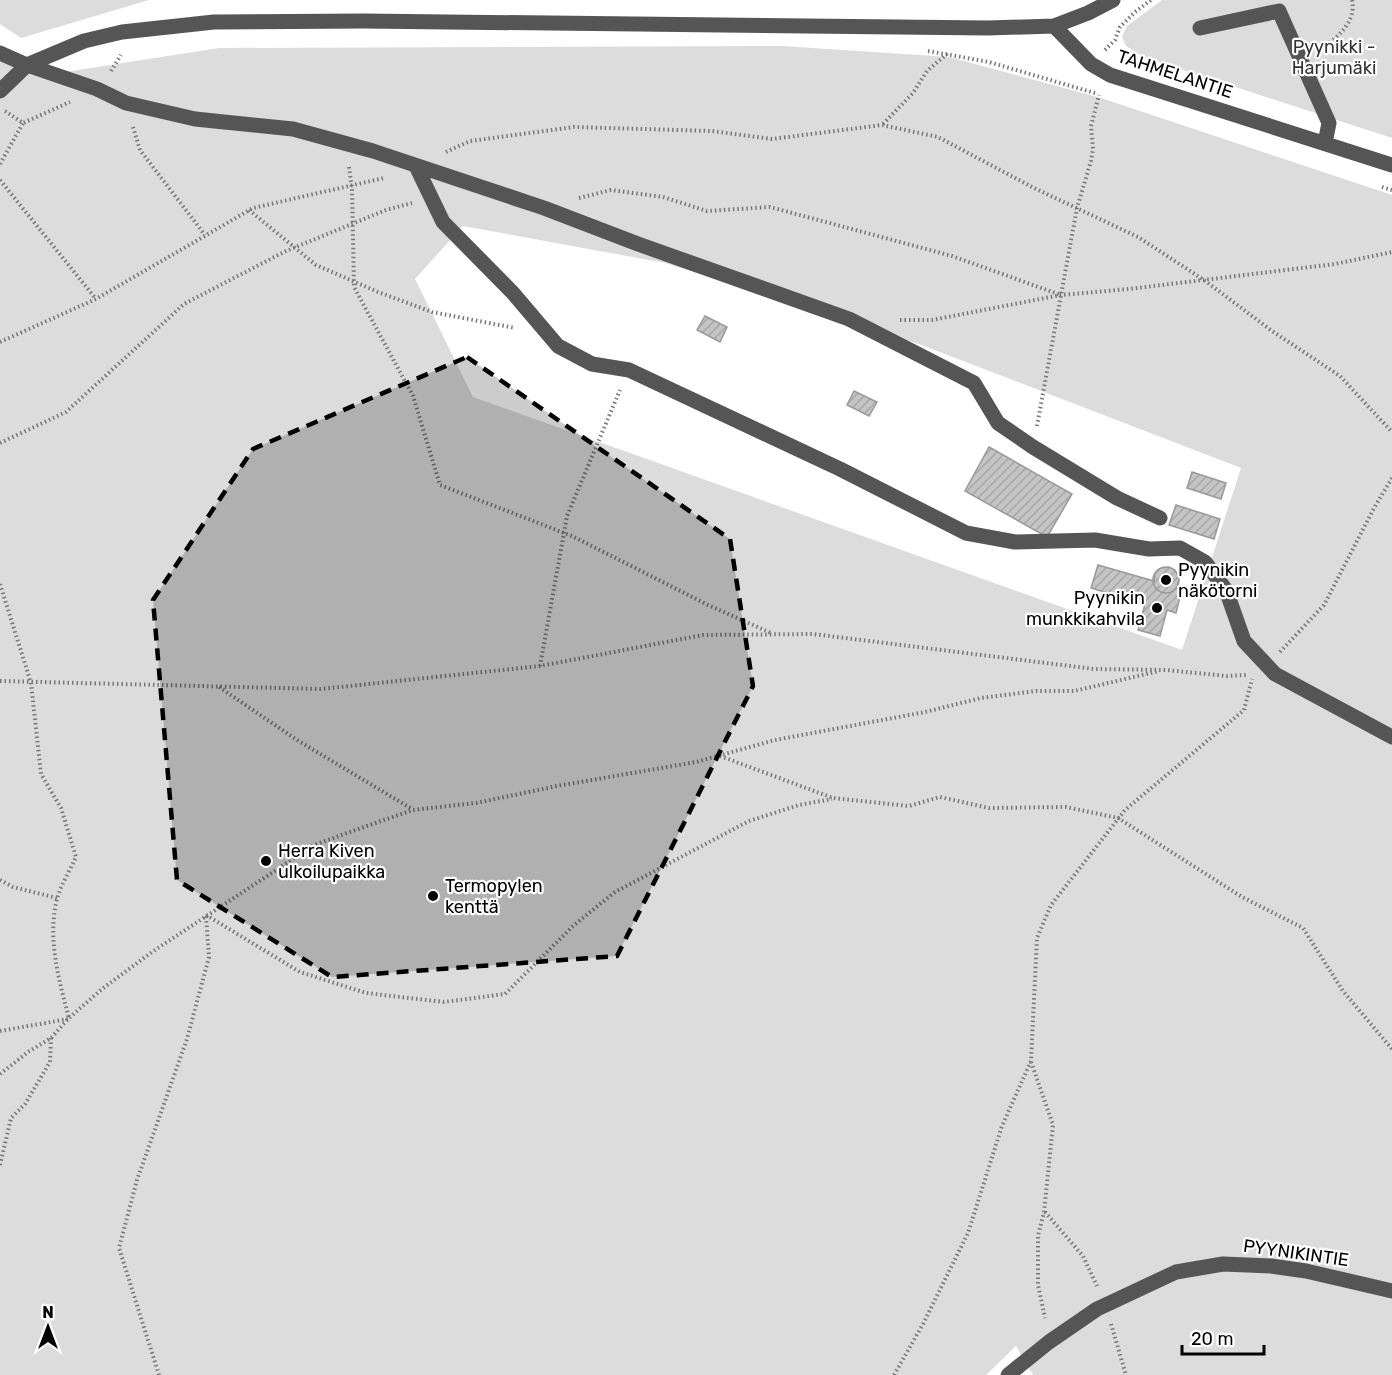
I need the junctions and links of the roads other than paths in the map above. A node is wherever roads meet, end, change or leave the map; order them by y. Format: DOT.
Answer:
graph roads {
  1 [pos="1113,0"];
  2 [pos="1053,26"];
  3 [pos="1200,28"];
  4 [pos="0,53"];
  5 [pos="27,65"];
  6 [pos="0,91"];
  7 [pos="1325,143"];
  8 [pos="1392,165"];
  9 [pos="416,166"];
  10 [pos="1160,518"];
  11 [pos="1392,737"];
  12 [pos="1392,1291"];
  13 [pos="1017,1372"];
  1 -- 2 [label="street"];
  2 -- 5 [label="street"];
  2 -- 7 [label="street, TAHMELANTIE"];
  3 -- 7 [label="street"];
  4 -- 5 [label="street"];
  5 -- 6 [label="street"];
  5 -- 9 [label="street"];
  7 -- 8 [label="street, TAHMELANTIE"];
  9 -- 10 [label="street"];
  9 -- 11 [label="street"];
  12 -- 13 [label="street, PYYNIKINTIE"];
}
